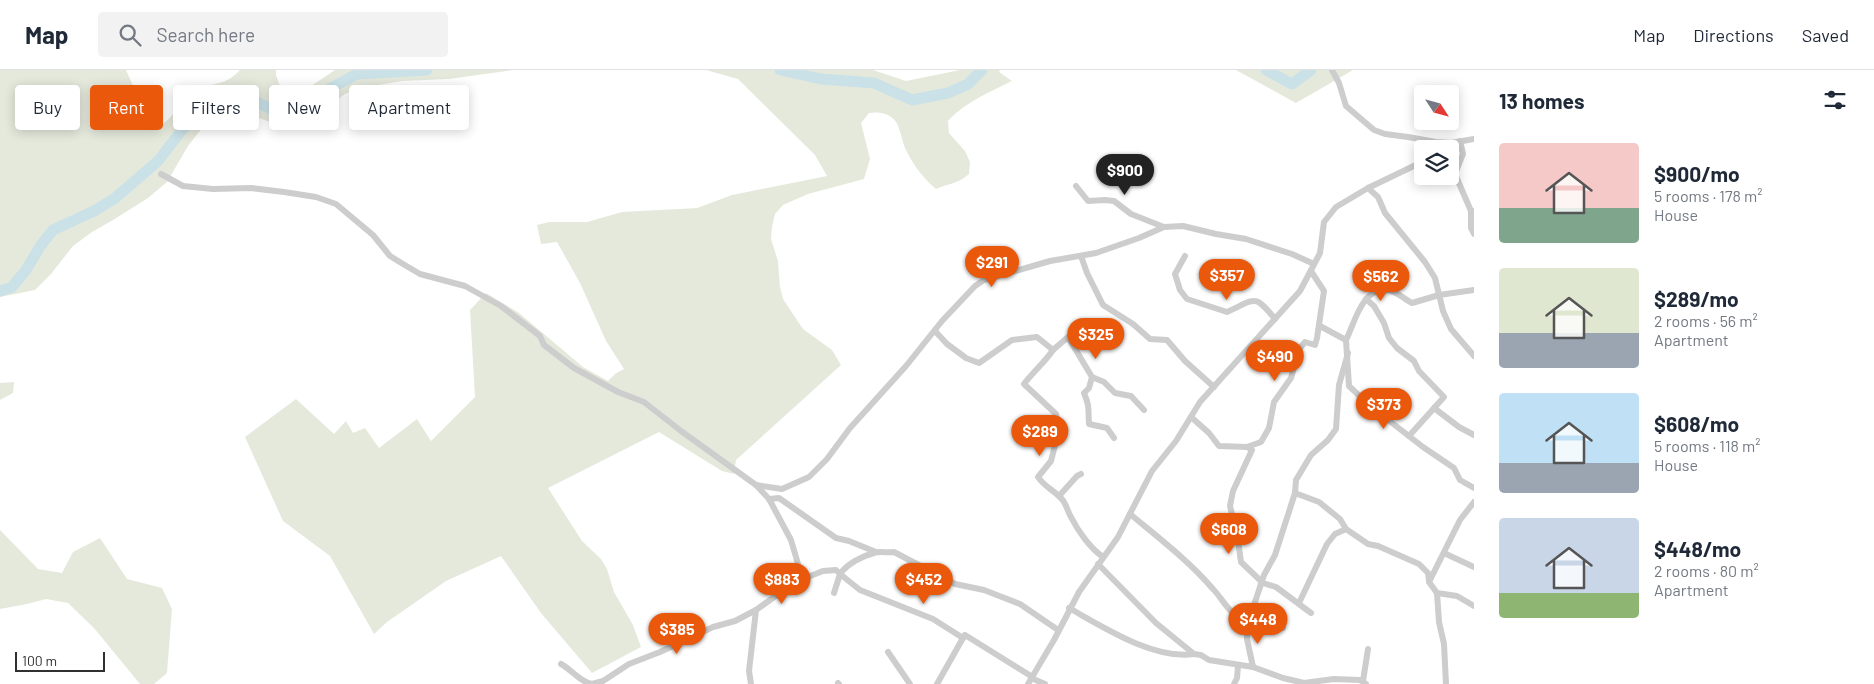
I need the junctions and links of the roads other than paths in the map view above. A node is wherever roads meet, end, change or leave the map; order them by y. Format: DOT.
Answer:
graph roads {
  1 [pos="1332,70"];
  2 [pos="1474,139"];
  3 [pos="1425,140"];
  4 [pos="1460,142"];
  5 [pos="1414,166"];
  6 [pos="161,174"];
  7 [pos="1076,186"];
  8 [pos="1368,188"];
  9 [pos="1472,211"];
  10 [pos="1164,227"];
  11 [pos="1474,234"];
  12 [pos="1081,256"];
  13 [pos="1185,256"];
  14 [pos="1313,267"];
  15 [pos="1474,290"];
  16 [pos="1439,295"];
  17 [pos="1366,299"];
  18 [pos="1275,319"];
  19 [pos="1320,326"];
  20 [pos="935,331"];
  21 [pos="1346,340"];
  22 [pos="1053,350"];
  23 [pos="1348,353"];
  24 [pos="1474,356"];
  25 [pos="1092,377"];
  26 [pos="1214,387"];
  27 [pos="1434,408"];
  28 [pos="1144,410"];
  29 [pos="1191,417"];
  30 [pos="1474,435"];
  31 [pos="1410,436"];
  32 [pos="1114,438"];
  33 [pos="1247,447"];
  34 [pos="1081,474"];
  35 [pos="756,485"];
  36 [pos="1474,488"];
  37 [pos="1295,493"];
  38 [pos="1059,496"];
  39 [pos="769,499"];
  40 [pos="1474,502"];
  41 [pos="1130,514"];
  42 [pos="1346,529"];
  43 [pos="876,552"];
  44 [pos="1444,553"];
  45 [pos="1103,557"];
  46 [pos="1098,564"];
  47 [pos="1474,567"];
  48 [pos="840,574"];
  49 [pos="795,582"];
  50 [pos="1429,582"];
  51 [pos="1263,583"];
  52 [pos="834,593"];
  53 [pos="1437,594"];
  54 [pos="1299,602"];
  55 [pos="1474,606"];
  56 [pos="1069,608"];
  57 [pos="756,610"];
  58 [pos="1311,613"];
  59 [pos="1249,621"];
  60 [pos="1283,628"];
  61 [pos="1058,630"];
  62 [pos="963,638"];
  63 [pos="1368,650"];
  64 [pos="888,652"];
  65 [pos="1194,654"];
  66 [pos="561,664"];
  67 [pos="1238,666"];
  68 [pos="1253,666"];
  69 [pos="1030,679"];
  70 [pos="1364,683"];
  71 [pos="592,684"];
  72 [pos="751,684"];
  73 [pos="910,684"];
  74 [pos="937,684"];
  75 [pos="1045,684"];
  76 [pos="1234,684"];
  77 [pos="1446,684"];
  1 -- 3 [label="street"];
  2 -- 4 [label="street"];
  4 -- 9 [label="street"];
  5 -- 8 [label="street"];
  6 -- 35 [label="street"];
  7 -- 10 [label="street"];
  8 -- 14 [label="street"];
  8 -- 16 [label="street"];
  9 -- 11 [label="street"];
  10 -- 12 [label="street"];
  10 -- 14 [label="street"];
  12 -- 20 [label="street"];
  12 -- 26 [label="street"];
  13 -- 18 [label="street"];
  14 -- 18 [label="street"];
  14 -- 19 [label="street"];
  15 -- 16 [label="street"];
  16 -- 17 [label="street"];
  16 -- 24 [label="street"];
  17 -- 21 [label="street"];
  17 -- 27 [label="street"];
  18 -- 26 [label="street"];
  19 -- 21 [label="street"];
  19 -- 33 [label="street"];
  20 -- 22 [label="street"];
  20 -- 35 [label="street"];
  21 -- 23 [label="street"];
  22 -- 25 [label="street"];
  22 -- 38 [label="street"];
  23 -- 31 [label="street"];
  23 -- 37 [label="street"];
  25 -- 28 [label="street"];
  25 -- 32 [label="street"];
  26 -- 29 [label="street"];
  27 -- 30 [label="street"];
  27 -- 31 [label="street"];
  29 -- 33 [label="street"];
  29 -- 41 [label="street"];
  31 -- 36 [label="street"];
  33 -- 51 [label="street"];
  34 -- 38 [label="street"];
  35 -- 39 [label="street"];
  37 -- 42 [label="street"];
  37 -- 51 [label="street"];
  38 -- 45 [label="street"];
  39 -- 43 [label="street"];
  39 -- 49 [label="street"];
  40 -- 44 [label="street"];
  41 -- 45 [label="street"];
  41 -- 59 [label="street"];
  42 -- 50 [label="street"];
  42 -- 54 [label="street"];
  43 -- 48 [label="street"];
  43 -- 61 [label="street"];
  44 -- 47 [label="street"];
  44 -- 50 [label="street"];
  45 -- 46 [label="street"];
  46 -- 56 [label="street"];
  46 -- 65 [label="street"];
  48 -- 49 [label="street"];
  48 -- 52 [label="street"];
  48 -- 62 [label="street"];
  49 -- 57 [label="street"];
  50 -- 53 [label="street"];
  51 -- 54 [label="street"];
  51 -- 59 [label="street"];
  53 -- 55 [label="street"];
  53 -- 77 [label="street"];
  54 -- 58 [label="street"];
  56 -- 61 [label="street"];
  56 -- 65 [label="street"];
  57 -- 71 [label="street"];
  57 -- 72 [label="street"];
  59 -- 60 [label="street"];
  59 -- 68 [label="street"];
  61 -- 69 [label="street"];
  62 -- 69 [label="street"];
  62 -- 74 [label="street"];
  63 -- 70 [label="street"];
  64 -- 73 [label="street"];
  65 -- 67 [label="street"];
  66 -- 71 [label="street"];
  67 -- 68 [label="street"];
  67 -- 76 [label="street"];
  68 -- 70 [label="street"];
  69 -- 75 [label="street"];
}
